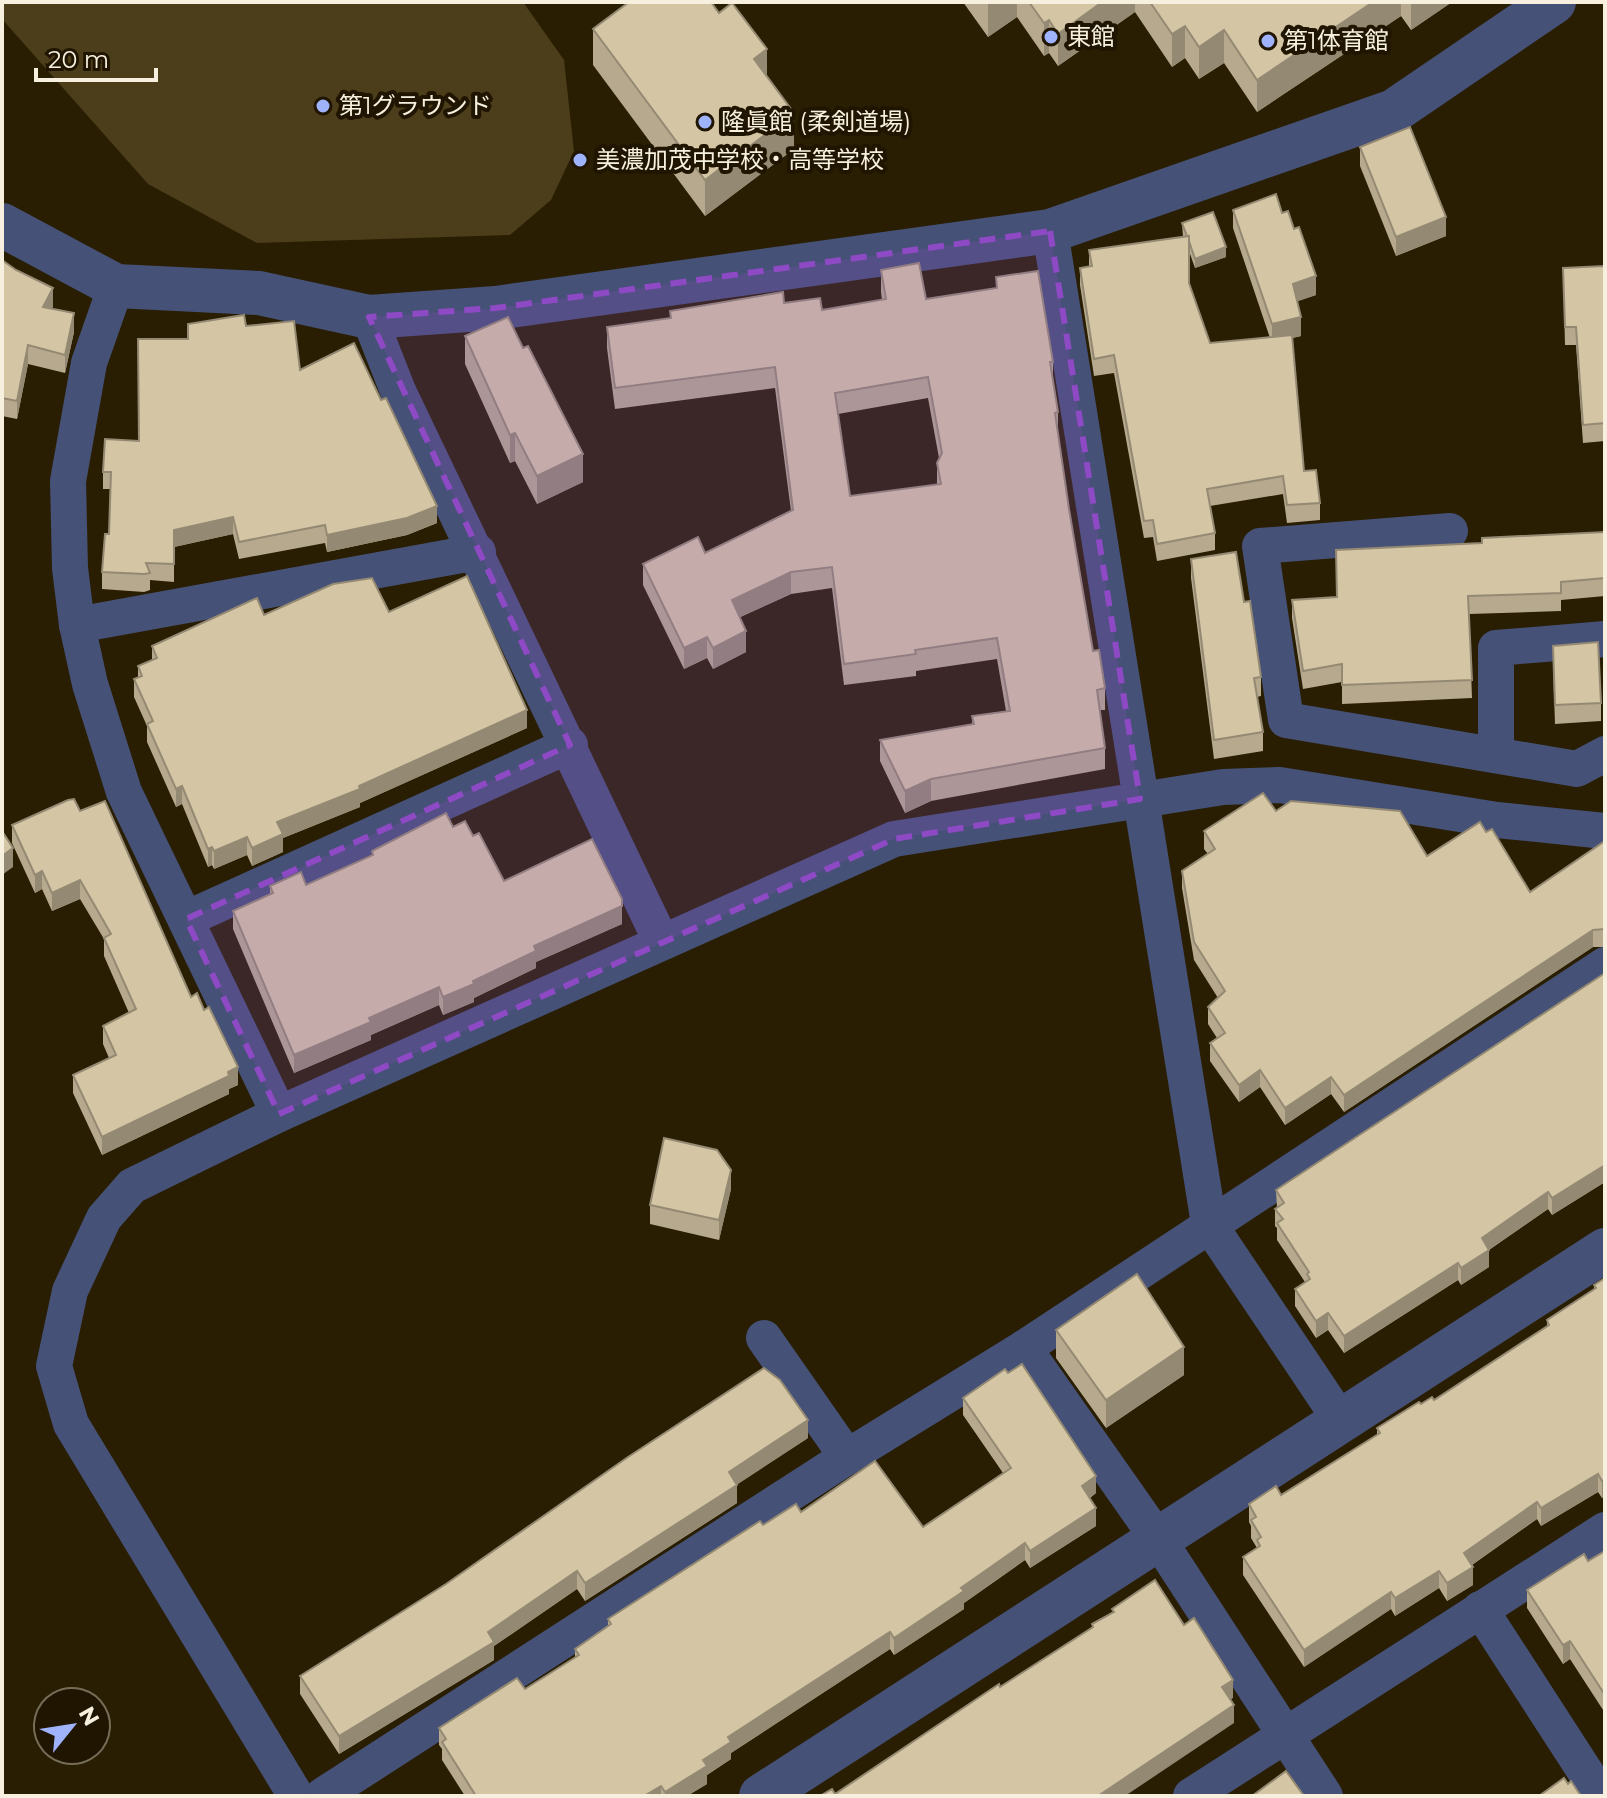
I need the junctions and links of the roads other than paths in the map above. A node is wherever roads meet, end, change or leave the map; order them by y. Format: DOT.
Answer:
graph roads {
  1 [pos="1554,2"];
  2 [pos="2,225"];
  3 [pos="1050,231"];
  4 [pos="116,286"];
  5 [pos="369,317"];
  6 [pos="1450,531"];
  7 [pos="478,552"];
  8 [pos="77,625"];
  9 [pos="1605,639"];
  10 [pos="570,745"];
  11 [pos="1605,754"];
  12 [pos="1496,755"];
  13 [pos="1140,799"];
  14 [pos="1605,831"];
  15 [pos="186,919"];
  16 [pos="661,941"];
  17 [pos="1605,965"];
  18 [pos="279,1114"];
  19 [pos="1209,1224"];
  20 [pos="1605,1250"];
  21 [pos="764,1338"];
  22 [pos="1024,1348"];
  23 [pos="1341,1421"];
  24 [pos="847,1457"];
  25 [pos="1605,1530"];
  26 [pos="1158,1539"];
  27 [pos="1480,1609"];
  28 [pos="1284,1735"];
  29 [pos="296,1796"];
  30 [pos="322,1796"];
  31 [pos="761,1796"];
  32 [pos="1191,1796"];
  33 [pos="1325,1796"];
  34 [pos="1601,1796"];
  1 -- 3 [label="street"];
  2 -- 4 [label="street"];
  3 -- 5 [label="street"];
  3 -- 13 [label="street"];
  4 -- 5 [label="street"];
  4 -- 8 [label="street"];
  5 -- 7 [label="street"];
  6 -- 12 [label="street"];
  7 -- 8 [label="street"];
  7 -- 10 [label="street"];
  8 -- 15 [label="street"];
  9 -- 12 [label="street"];
  10 -- 15 [label="street"];
  10 -- 16 [label="street"];
  11 -- 12 [label="street"];
  13 -- 14 [label="street"];
  13 -- 16 [label="street"];
  13 -- 19 [label="street"];
  15 -- 18 [label="street"];
  16 -- 18 [label="street"];
  17 -- 19 [label="street"];
  18 -- 29 [label="street"];
  19 -- 22 [label="street"];
  19 -- 23 [label="street"];
  20 -- 23 [label="street"];
  21 -- 24 [label="street"];
  22 -- 24 [label="street"];
  22 -- 26 [label="street"];
  23 -- 26 [label="street"];
  24 -- 30 [label="street"];
  25 -- 27 [label="street"];
  26 -- 28 [label="street"];
  26 -- 31 [label="street"];
  27 -- 28 [label="street"];
  27 -- 34 [label="street"];
  28 -- 32 [label="street"];
  28 -- 33 [label="street"];
}
